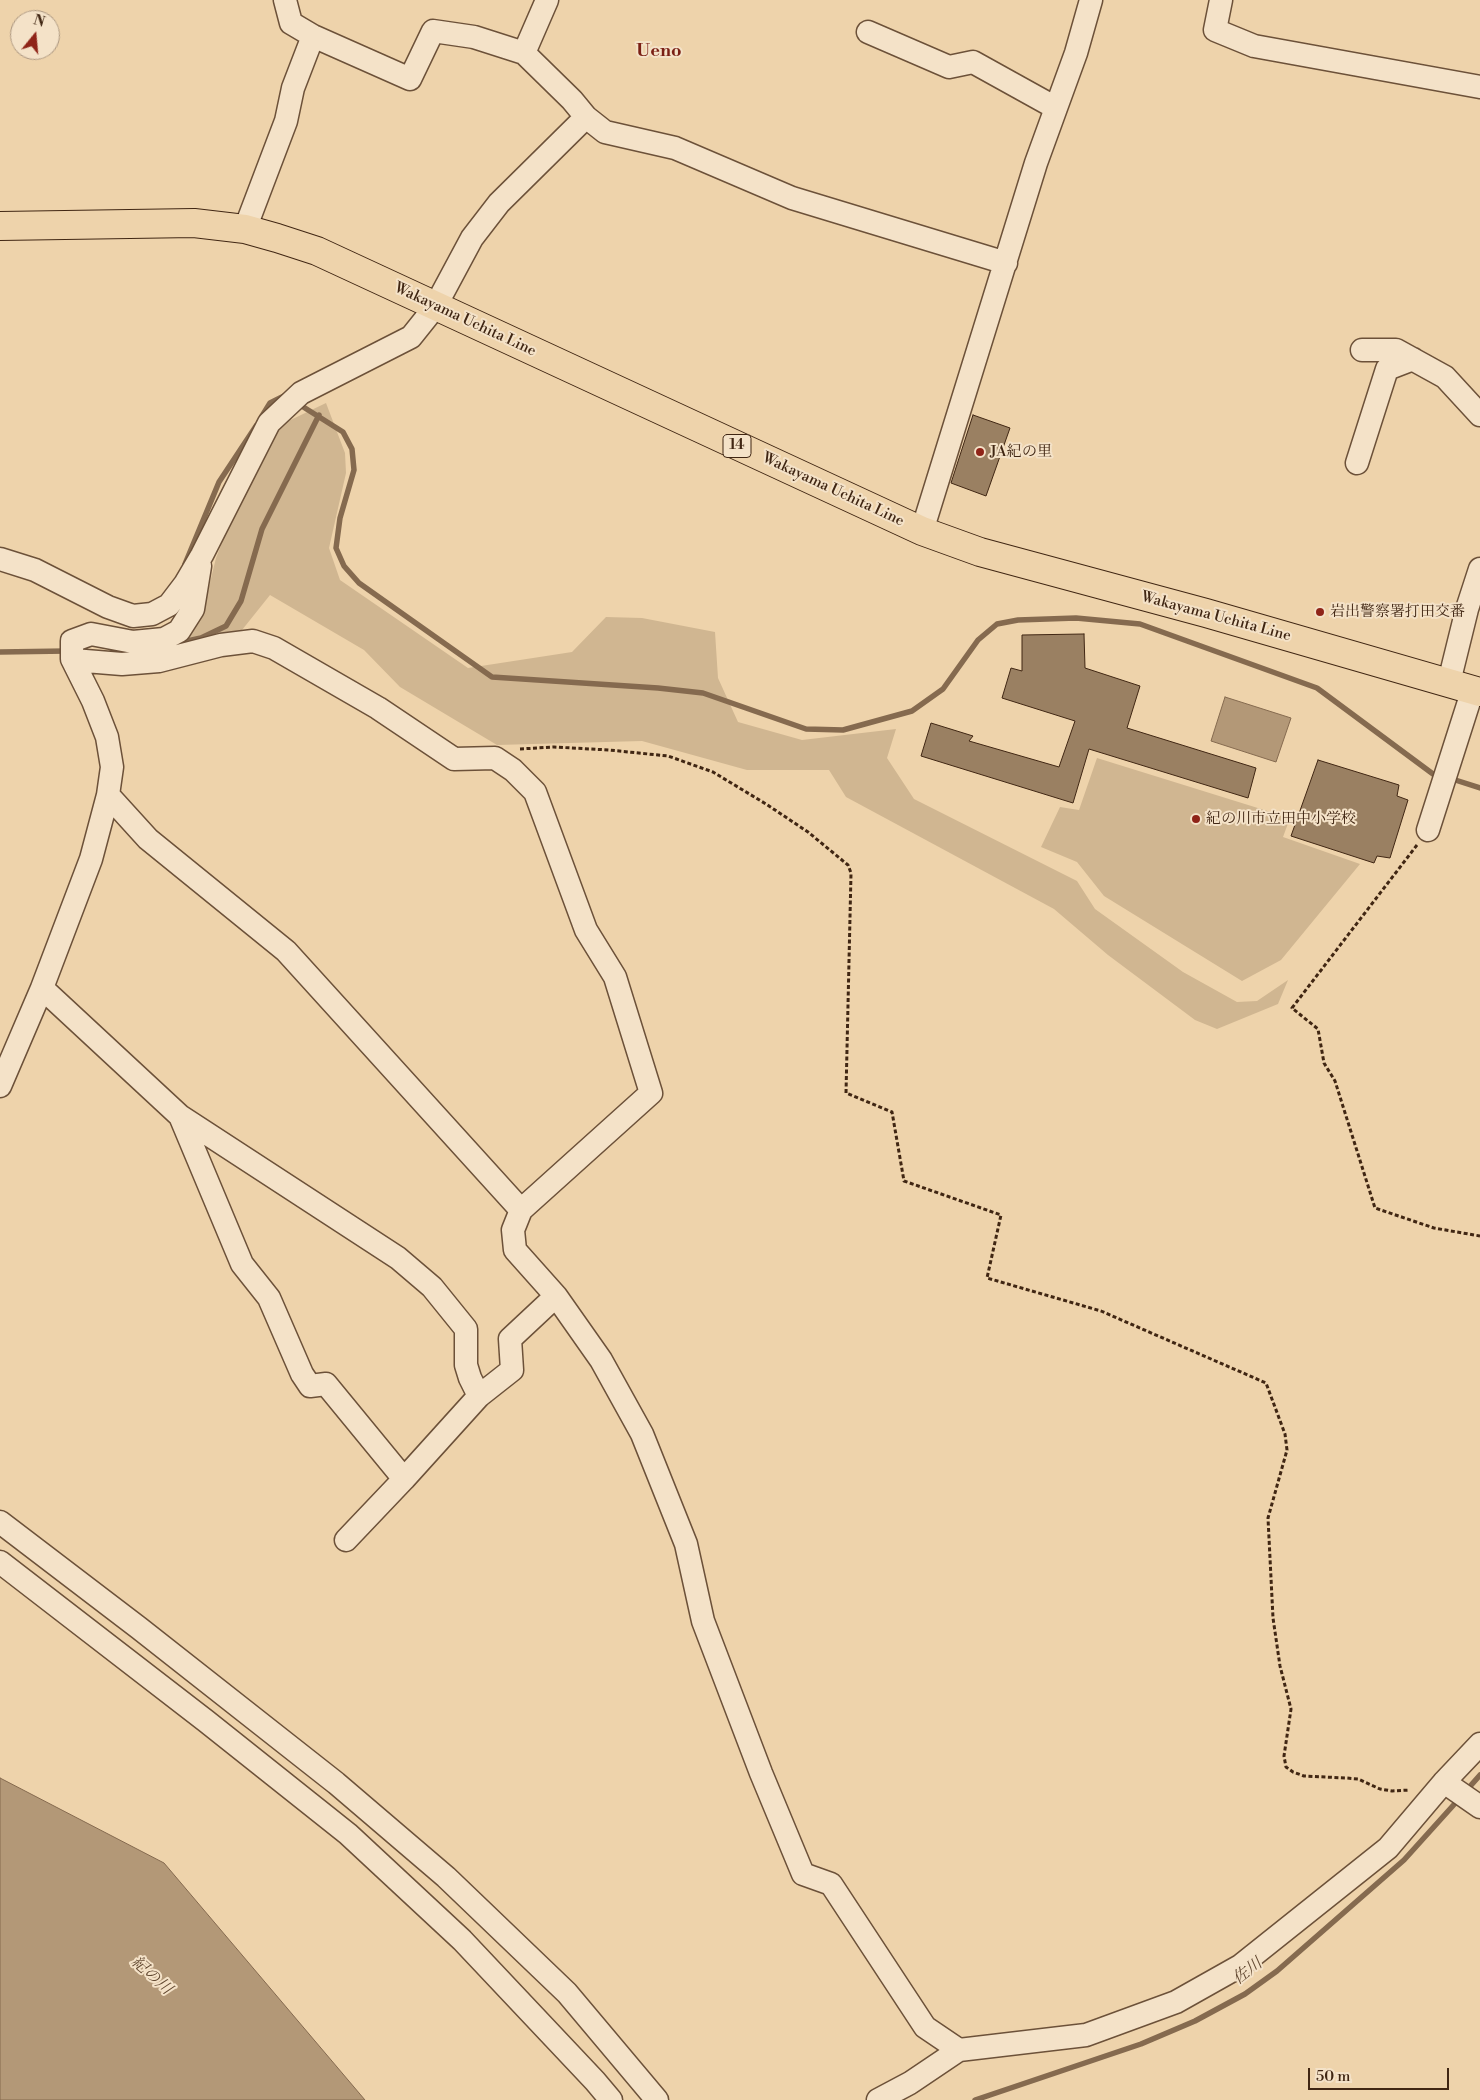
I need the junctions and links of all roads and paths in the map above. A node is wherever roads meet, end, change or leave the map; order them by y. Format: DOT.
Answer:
graph roads {
  1 [pos="285,0"];
  2 [pos="548,0"];
  3 [pos="1091,0"];
  4 [pos="1221,0"];
  5 [pos="868,32"];
  6 [pos="312,36"];
  7 [pos="524,53"];
  8 [pos="1480,87"];
  9 [pos="1056,108"];
  10 [pos="586,117"];
  11 [pos="0,226"];
  12 [pos="245,229"];
  13 [pos="1006,263"];
  14 [pos="435,307"];
  15 [pos="1362,350"];
  16 [pos="1413,359"];
  17 [pos="1480,416"];
  18 [pos="1357,463"];
  19 [pos="922,530"];
  20 [pos="202,555"];
  21 [pos="0,559"];
  22 [pos="1480,569"];
  23 [pos="72,660"];
  24 [pos="1467,687"];
  25 [pos="495,758"];
  26 [pos="108,795"];
  27 [pos="1428,830"];
  28 [pos="42,988"];
  29 [pos="0,1086"];
  30 [pos="180,1116"];
  31 [pos="521,1210"];
  32 [pos="1480,1236"];
  33 [pos="556,1296"];
  34 [pos="479,1396"];
  35 [pos="404,1479"];
  36 [pos="0,1522"];
  37 [pos="346,1540"];
  38 [pos="0,1562"];
  39 [pos="1480,1744"];
  40 [pos="1443,1787"];
  41 [pos="1477,1805"];
  42 [pos="958,2050"];
  43 [pos="610,2100"];
  44 [pos="657,2100"];
  45 [pos="878,2100"];
  1 -- 6 [label="street"];
  2 -- 7 [label="street"];
  3 -- 9 [label="street"];
  4 -- 8 [label="street"];
  5 -- 9 [label="street"];
  6 -- 7 [label="street"];
  6 -- 12 [label="street"];
  7 -- 10 [label="street"];
  9 -- 13 [label="street"];
  10 -- 13 [label="street"];
  10 -- 14 [label="street"];
  11 -- 12 [label="main road, Wakayama Uchita Line / 14"];
  12 -- 14 [label="main road, Wakayama Uchita Line / 14"];
  13 -- 19 [label="street"];
  14 -- 19 [label="main road, Wakayama Uchita Line / 14"];
  14 -- 20 [label="street"];
  15 -- 16 [label="street"];
  16 -- 17 [label="street"];
  16 -- 18 [label="street"];
  19 -- 24 [label="main road, Wakayama Uchita Line / 14"];
  20 -- 21 [label="street"];
  20 -- 23 [label="street"];
  22 -- 24 [label="street"];
  23 -- 25 [label="street"];
  23 -- 26 [label="street"];
  24 -- 27 [label="street"];
  25 -- 31 [label="street"];
  25 -- 40 [label="path"];
  26 -- 28 [label="street"];
  26 -- 31 [label="street"];
  27 -- 32 [label="path"];
  28 -- 29 [label="street"];
  28 -- 30 [label="street"];
  30 -- 34 [label="street"];
  30 -- 35 [label="street"];
  31 -- 33 [label="street"];
  33 -- 34 [label="street"];
  33 -- 42 [label="street"];
  34 -- 35 [label="street"];
  35 -- 37 [label="street"];
  36 -- 44 [label="street"];
  38 -- 43 [label="street"];
  39 -- 40 [label="street"];
  40 -- 41 [label="street"];
  40 -- 42 [label="street"];
  42 -- 45 [label="street"];
}
